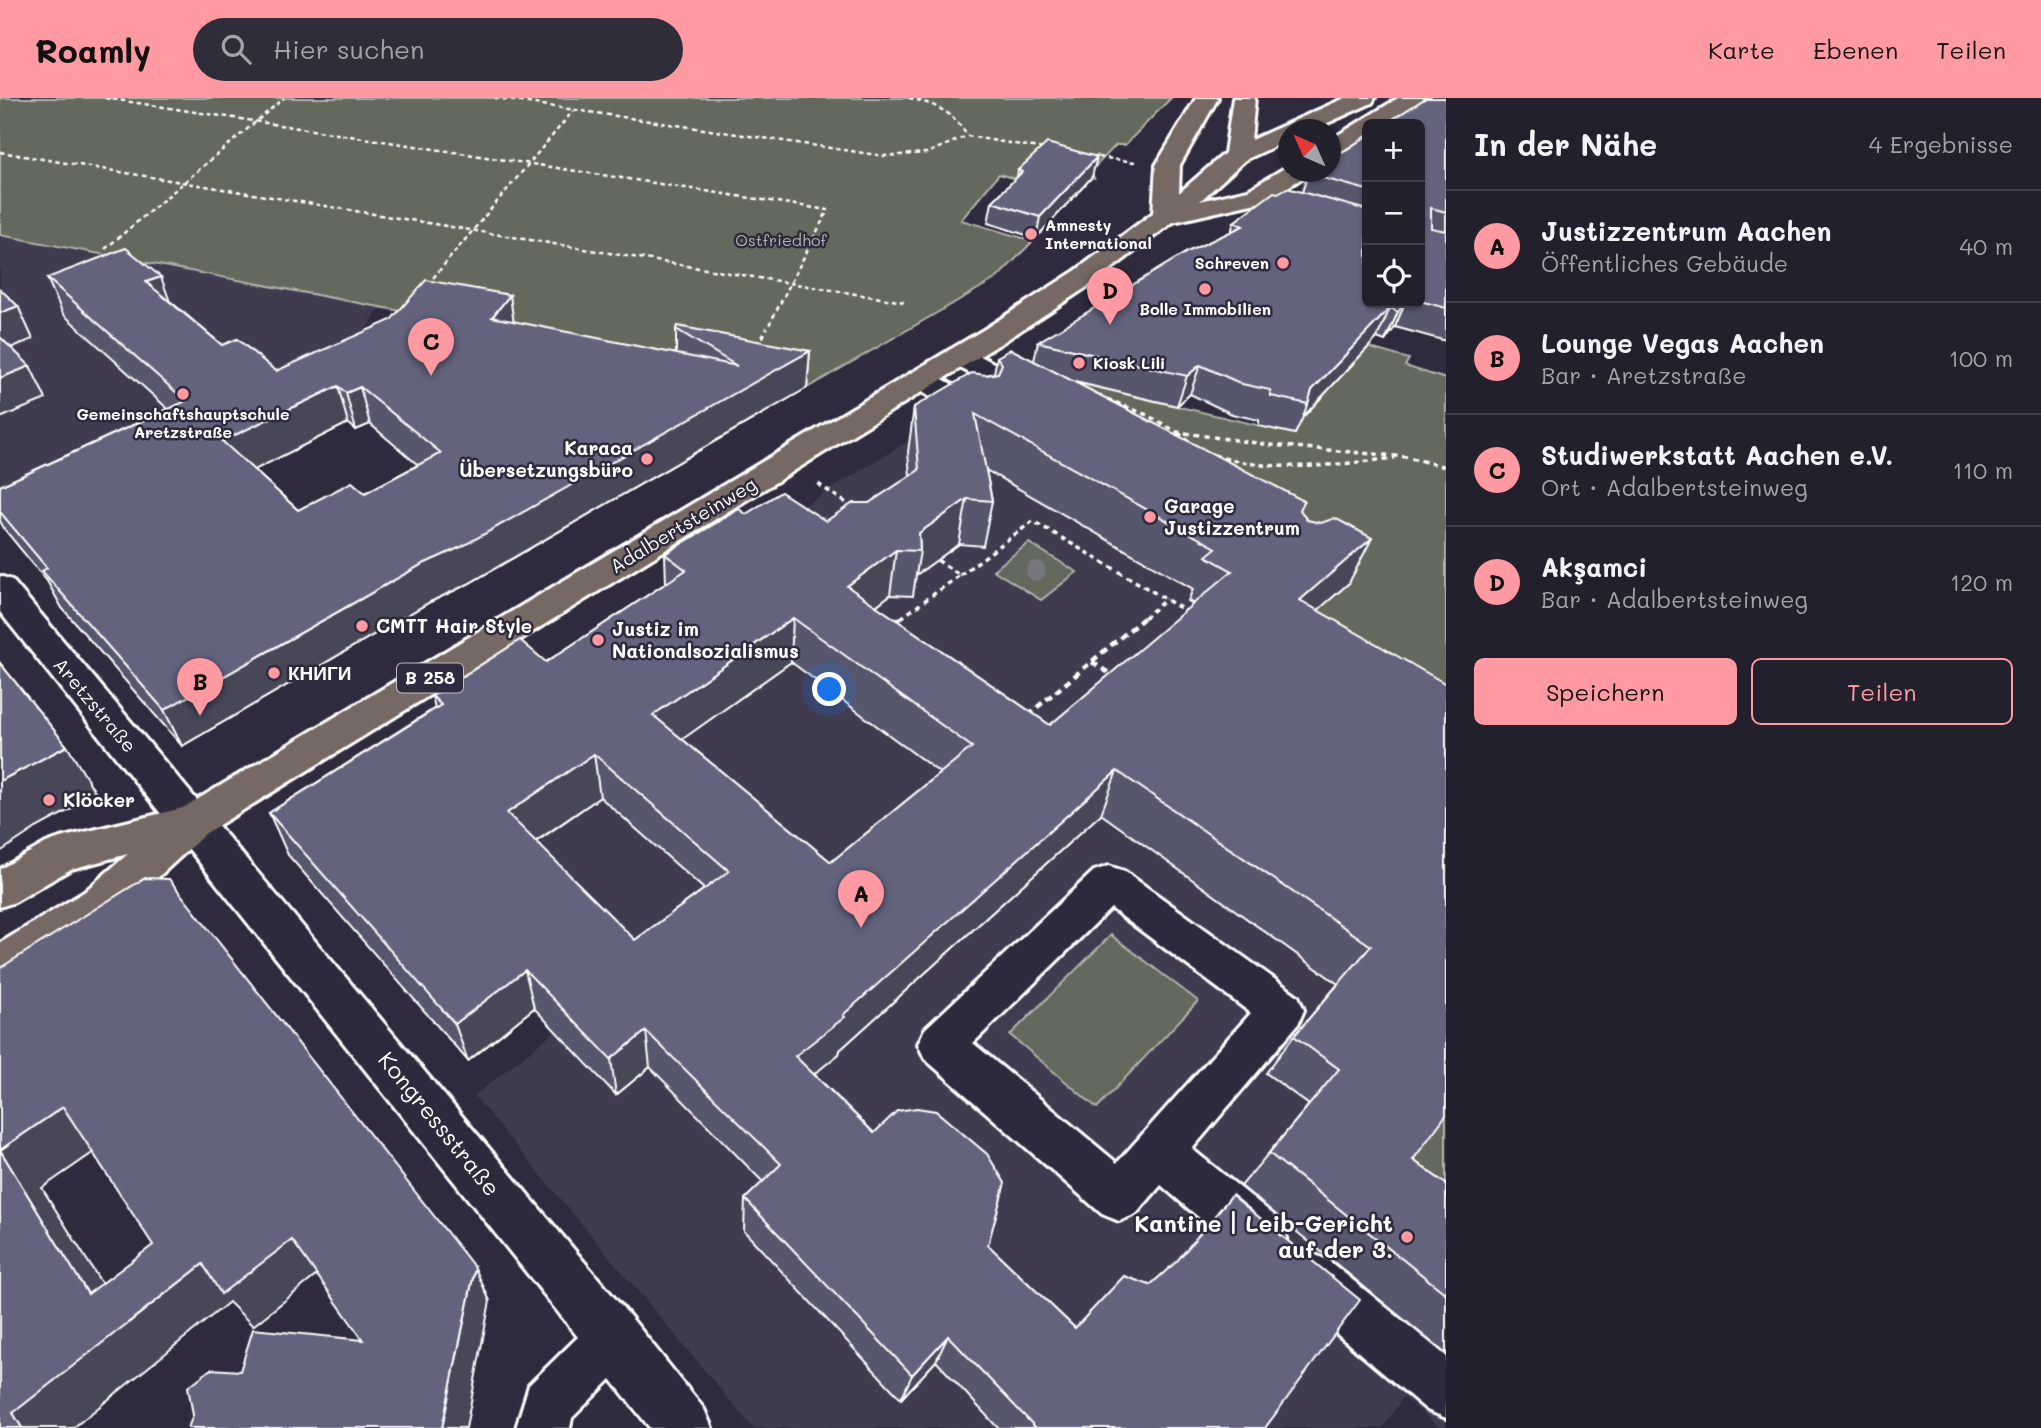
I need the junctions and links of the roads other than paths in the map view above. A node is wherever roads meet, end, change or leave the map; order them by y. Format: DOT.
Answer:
graph roads {
  1 [pos="1208,98"];
  2 [pos="1244,98"];
  3 [pos="1364,98"];
  4 [pos="1413,98"];
  5 [pos="1315,119"];
  6 [pos="1380,119"];
  7 [pos="1362,130"];
  8 [pos="1278,136"];
  9 [pos="1341,144"];
  10 [pos="1237,155"];
  11 [pos="1279,182"];
  12 [pos="1256,196"];
  13 [pos="1285,208"];
  14 [pos="1165,216"];
  15 [pos="959,356"];
  16 [pos="922,379"];
  17 [pos="1058,408"];
  18 [pos="976,410"];
  19 [pos="0,588"];
  20 [pos="192,821"];
  21 [pos="0,890"];
  22 [pos="0,966"];
  23 [pos="1159,1152"];
  24 [pos="614,1339"];
  25 [pos="1446,1391"];
  26 [pos="543,1428"];
  27 [pos="685,1428"];
  1 -- 14 [label="main road"];
  2 -- 10 [label="main road"];
  3 -- 5 [label="main road, Adalbertsteinweg"];
  4 -- 6 [label="main road"];
  7 -- 9 [label="main road"];
  8 -- 10 [label="main road, Adalbertsteinweg"];
  10 -- 14 [label="main road, Adalbertsteinweg"];
  11 -- 12 [label="main road, Adalbertsteinweg"];
  12 -- 13 [label="street"];
  12 -- 14 [label="main road, Adalbertsteinweg"];
  14 -- 15 [label="main road, Adalbertsteinweg"];
  15 -- 16 [label="main road, Adalbertsteinweg / B 258"];
  15 -- 17 [label="street"];
  16 -- 18 [label="street"];
  16 -- 20 [label="main road, Adalbertsteinweg / B 258"];
  19 -- 20 [label="street, Aretzstraße"];
  20 -- 21 [label="main road, Adalbertsteinweg / B 258"];
  20 -- 22 [label="main road, Adalbertsteinweg / B 258"];
  20 -- 24 [label="street, Kongressstraße"];
  23 -- 23 [label="street"];
  23 -- 25 [label="street"];
  24 -- 26 [label="street"];
  24 -- 27 [label="street, Kongressstraße"];
}
